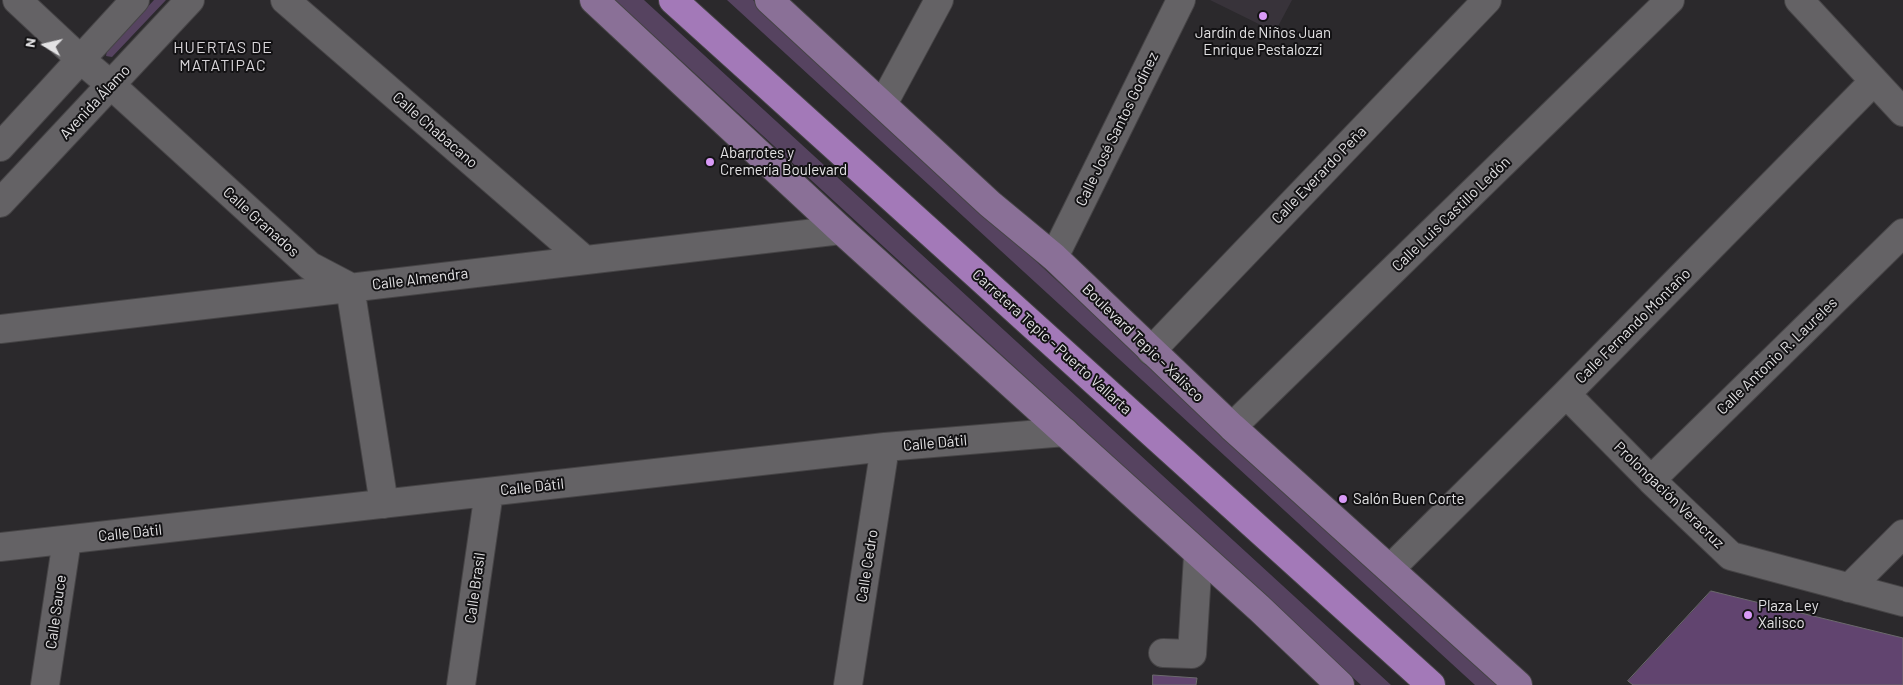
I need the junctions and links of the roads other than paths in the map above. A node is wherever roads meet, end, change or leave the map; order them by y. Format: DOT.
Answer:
graph roads {
  1 [pos="17,0"];
  2 [pos="135,0"];
  3 [pos="190,0"];
  4 [pos="285,0"];
  5 [pos="594,0"];
  6 [pos="673,0"];
  7 [pos="769,0"];
  8 [pos="939,0"];
  9 [pos="1181,0"];
  10 [pos="1487,0"];
  11 [pos="1670,0"];
  12 [pos="1799,0"];
  13 [pos="80,59"];
  14 [pos="1874,81"];
  15 [pos="112,85"];
  16 [pos="883,104"];
  17 [pos="1903,112"];
  18 [pos="0,147"];
  19 [pos="0,203"];
  20 [pos="841,230"];
  21 [pos="1903,233"];
  22 [pos="1054,257"];
  23 [pos="584,260"];
  24 [pos="350,287"];
  25 [pos="0,330"];
  26 [pos="1151,351"];
  27 [pos="1566,394"];
  28 [pos="1232,428"];
  29 [pos="1065,432"];
  30 [pos="885,447"];
  31 [pos="1651,480"];
  32 [pos="488,492"];
  33 [pos="384,504"];
  34 [pos="1903,534"];
  35 [pos="67,540"];
  36 [pos="0,547"];
  37 [pos="1198,556"];
  38 [pos="1390,569"];
  39 [pos="1849,588"];
  40 [pos="1903,602"];
  41 [pos="1163,653"];
  42 [pos="45,685"];
  43 [pos="461,685"];
  44 [pos="848,685"];
  45 [pos="1340,685"];
  46 [pos="1431,685"];
  47 [pos="1518,685"];
  1 -- 13 [label="street, Calle Granados"];
  2 -- 13 [label="street"];
  3 -- 15 [label="street, Avenida Álamo"];
  4 -- 23 [label="street, Calle Chabacano"];
  5 -- 20 [label="main road"];
  6 -- 46 [label="highway, Carretera Tepic - Puerto Vallarta"];
  7 -- 16 [label="main road, Boulevard Tepic - Xalisco"];
  8 -- 16 [label="street"];
  9 -- 22 [label="street, Calle José Santos Godínez"];
  10 -- 26 [label="street, Calle Everardo Peña"];
  11 -- 28 [label="street, Calle Luis Castillo Ledón"];
  12 -- 14 [label="street"];
  13 -- 15 [label="street, Calle Granados"];
  13 -- 18 [label="street"];
  14 -- 17 [label="street"];
  14 -- 27 [label="street, Calle Fernando Montaño"];
  15 -- 19 [label="street, Avenida Álamo"];
  15 -- 24 [label="street, Calle Granados"];
  16 -- 22 [label="main road, Boulevard Tepic - Xalisco"];
  20 -- 23 [label="street, Calle Almendra"];
  20 -- 29 [label="main road"];
  21 -- 31 [label="street, Calle Antonio R. Laureles"];
  22 -- 26 [label="main road, Boulevard Tepic - Xalisco"];
  23 -- 24 [label="street, Calle Almendra"];
  24 -- 25 [label="street, Calle Almendra"];
  24 -- 33 [label="street"];
  26 -- 28 [label="main road, Boulevard Tepic - Xalisco"];
  27 -- 31 [label="street, Prolongación Veracruz"];
  27 -- 38 [label="street, Calle Fernando Montaño"];
  28 -- 38 [label="main road, Boulevard Tepic - Xalisco"];
  29 -- 30 [label="street, Calle Dátil"];
  29 -- 37 [label="main road"];
  30 -- 32 [label="street, Calle Dátil"];
  30 -- 44 [label="street, Calle Cedro"];
  31 -- 39 [label="street, Prolongación Veracruz"];
  32 -- 33 [label="street, Calle Dátil"];
  32 -- 43 [label="street, Calle Brasil"];
  33 -- 35 [label="street, Calle Dátil"];
  34 -- 39 [label="street"];
  35 -- 36 [label="street, Calle Dátil"];
  35 -- 42 [label="street, Calle Sauce"];
  37 -- 41 [label="street"];
  37 -- 45 [label="main road"];
  38 -- 47 [label="main road, Boulevard Tepic - Xalisco"];
  39 -- 40 [label="street, Prolongación Veracruz"];
}
